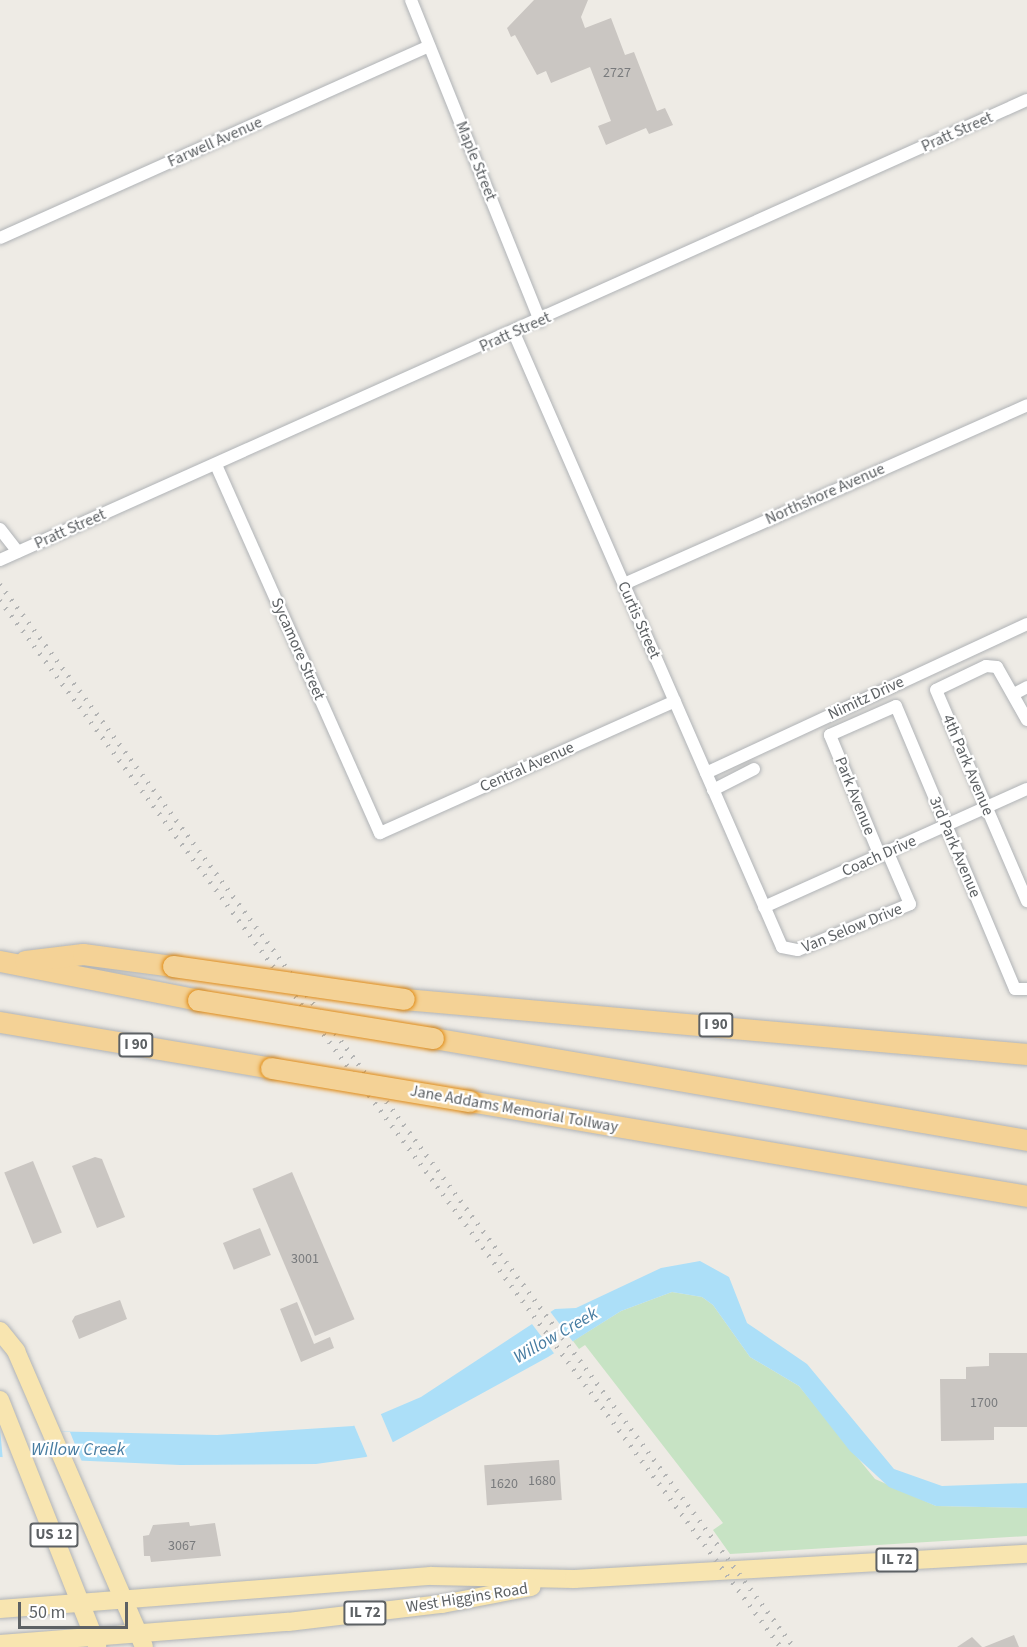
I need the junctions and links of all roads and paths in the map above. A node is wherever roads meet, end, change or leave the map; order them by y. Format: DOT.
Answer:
graph roads {
  1 [pos="411,0"];
  2 [pos="429,46"];
  3 [pos="1027,100"];
  4 [pos="0,238"];
  5 [pos="540,321"];
  6 [pos="514,333"];
  7 [pos="1027,405"];
  8 [pos="216,465"];
  9 [pos="0,529"];
  10 [pos="18,552"];
  11 [pos="0,560"];
  12 [pos="624,584"];
  13 [pos="1027,624"];
  14 [pos="1027,687"];
  15 [pos="1014,694"];
  16 [pos="675,701"];
  17 [pos="1027,720"];
  18 [pos="830,735"];
  19 [pos="754,769"];
  20 [pos="706,773"];
  21 [pos="1027,789"];
  22 [pos="713,790"];
  23 [pos="987,809"];
  24 [pos="946,827"];
  25 [pos="380,833"];
  26 [pos="884,855"];
  27 [pos="1027,901"];
  28 [pos="764,907"];
  29 [pos="5,962"];
  30 [pos="1021,989"];
  31 [pos="0,1022"];
  32 [pos="1027,1053"];
  33 [pos="1027,1140"];
  34 [pos="1027,1196"];
  35 [pos="0,1330"];
  36 [pos="0,1400"];
  37 [pos="1027,1554"];
  38 [pos="574,1579"];
  39 [pos="119,1597"];
  40 [pos="81,1601"];
  41 [pos="0,1609"];
  42 [pos="140,1640"];
  43 [pos="96,1642"];
  44 [pos="0,1644"];
  1 -- 2 [label="street, Maple Street"];
  2 -- 4 [label="street, Farwell Avenue"];
  2 -- 5 [label="street, Maple Street"];
  3 -- 5 [label="street, Pratt Street"];
  5 -- 6 [label="street, Pratt Street"];
  6 -- 8 [label="street, Pratt Street"];
  6 -- 12 [label="street, Curtis Street"];
  7 -- 12 [label="street, Northshore Avenue"];
  8 -- 10 [label="street, Pratt Street"];
  8 -- 25 [label="street, Sycamore Street"];
  9 -- 10 [label="street"];
  10 -- 11 [label="street, Pratt Street"];
  12 -- 16 [label="street, Curtis Street"];
  13 -- 20 [label="street, Nimitz Drive"];
  14 -- 15 [label="street"];
  15 -- 17 [label="street"];
  15 -- 23 [label="street, 4th Park Avenue"];
  16 -- 20 [label="street, Curtis Street"];
  16 -- 25 [label="street, Central Avenue"];
  18 -- 24 [label="street, 3rd Park Avenue"];
  18 -- 26 [label="street, Park Avenue"];
  19 -- 22 [label="street"];
  20 -- 22 [label="street, Curtis Street"];
  21 -- 23 [label="street, Coach Drive"];
  22 -- 28 [label="street, Curtis Street"];
  23 -- 24 [label="street, Coach Drive"];
  23 -- 27 [label="street, 4th Park Avenue"];
  24 -- 26 [label="street, Coach Drive"];
  24 -- 30 [label="street, 3rd Park Avenue"];
  26 -- 28 [label="street, Coach Drive"];
  26 -- 28 [label="street, Van Selow Drive"];
  29 -- 32 [label="highway, I 90, bridge"];
  29 -- 33 [label="highway, I 90, bridge"];
  31 -- 34 [label="highway, Jane Addams Memorial Tollway / I 90, bridge"];
  35 -- 39 [label="main road, US 12"];
  36 -- 40 [label="main road, US 12"];
  37 -- 38 [label="main road, West Higgins Road / IL 72"];
  38 -- 39 [label="main road, West Higgins Road / IL 72"];
  38 -- 42 [label="main road, West Higgins Road / IL 72"];
  39 -- 40 [label="main road, West Higgins Road / IL 72"];
  39 -- 42 [label="main road, US 12"];
  40 -- 41 [label="main road, West Higgins Road / IL 72"];
  40 -- 43 [label="main road, US 12"];
  42 -- 43 [label="main road, West Higgins Road / IL 72"];
  43 -- 44 [label="main road, West Higgins Road / IL 72"];
}
